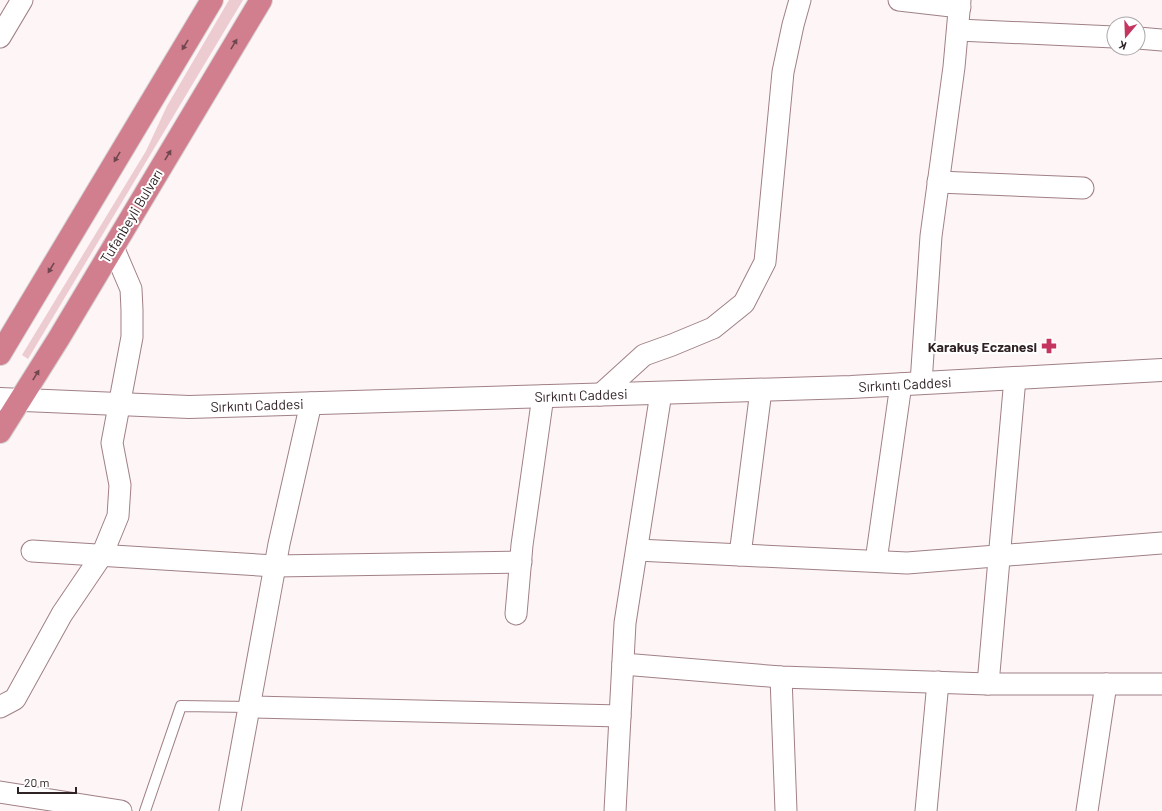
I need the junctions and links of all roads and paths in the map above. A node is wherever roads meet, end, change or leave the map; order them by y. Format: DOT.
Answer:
graph roads {
  1 [pos="22,0"];
  2 [pos="212,0"];
  3 [pos="260,0"];
  4 [pos="800,0"];
  5 [pos="899,0"];
  6 [pos="960,4"];
  7 [pos="958,30"];
  8 [pos="0,37"];
  9 [pos="1106,37"];
  10 [pos="1146,39"];
  11 [pos="1162,40"];
  12 [pos="938,182"];
  13 [pos="1084,188"];
  14 [pos="113,247"];
  15 [pos="0,354"];
  16 [pos="1162,370"];
  17 [pos="1015,378"];
  18 [pos="911,384"];
  19 [pos="761,390"];
  20 [pos="661,393"];
  21 [pos="600,394"];
  22 [pos="543,396"];
  23 [pos="10,400"];
  24 [pos="311,403"];
  25 [pos="120,404"];
  26 [pos="0,432"];
  27 [pos="1162,543"];
  28 [pos="637,550"];
  29 [pos="32,551"];
  30 [pos="102,555"];
  31 [pos="740,555"];
  32 [pos="1000,556"];
  33 [pos="876,561"];
  34 [pos="521,562"];
  35 [pos="275,566"];
  36 [pos="516,614"];
  37 [pos="623,664"];
  38 [pos="781,677"];
  39 [pos="938,682"];
  40 [pos="988,684"];
  41 [pos="1106,684"];
  42 [pos="1162,684"];
  43 [pos="0,707"];
  44 [pos="249,707"];
  45 [pos="620,716"];
  46 [pos="0,792"];
  47 [pos="121,811"];
  48 [pos="145,811"];
  49 [pos="230,811"];
  50 [pos="615,811"];
  51 [pos="786,811"];
  52 [pos="926,811"];
  53 [pos="1087,811"];
  1 -- 8 [label="street"];
  2 -- 15 [label="highway, one-way"];
  14 -- 3 [label="highway, Tufanbeyli Bulvarı, one-way"];
  4 -- 21 [label="street"];
  5 -- 6 [label="street"];
  6 -- 7 [label="street"];
  7 -- 9 [label="street"];
  7 -- 12 [label="street"];
  10 -- 11 [label="street"];
  12 -- 13 [label="street"];
  12 -- 18 [label="street"];
  23 -- 14 [label="highway, Tufanbeyli Bulvarı, one-way"];
  14 -- 25 [label="street"];
  16 -- 17 [label="street, Sırkıntı Caddesi"];
  17 -- 18 [label="street, Sırkıntı Caddesi"];
  17 -- 32 [label="street"];
  18 -- 19 [label="street, Sırkıntı Caddesi"];
  18 -- 33 [label="street"];
  19 -- 20 [label="street, Sırkıntı Caddesi"];
  19 -- 31 [label="street"];
  20 -- 21 [label="street, Sırkıntı Caddesi"];
  20 -- 28 [label="street"];
  21 -- 22 [label="street, Sırkıntı Caddesi"];
  22 -- 24 [label="street, Sırkıntı Caddesi"];
  22 -- 34 [label="street"];
  23 -- 25 [label="street, Sırkıntı Caddesi"];
  23 -- 26 [label="highway, Tufanbeyli Bulvarı"];
  24 -- 25 [label="street, Sırkıntı Caddesi"];
  24 -- 35 [label="street"];
  25 -- 30 [label="street"];
  27 -- 32 [label="street"];
  28 -- 31 [label="street"];
  28 -- 37 [label="street"];
  29 -- 30 [label="street"];
  30 -- 35 [label="street"];
  30 -- 43 [label="street"];
  31 -- 33 [label="street"];
  32 -- 33 [label="street"];
  32 -- 40 [label="street"];
  34 -- 35 [label="street"];
  34 -- 36 [label="street"];
  35 -- 44 [label="street"];
  37 -- 38 [label="street"];
  37 -- 45 [label="street"];
  38 -- 39 [label="street"];
  38 -- 51 [label="street"];
  39 -- 40 [label="street"];
  39 -- 52 [label="street"];
  40 -- 41 [label="street"];
  41 -- 42 [label="street"];
  41 -- 53 [label="street"];
  44 -- 45 [label="street"];
  44 -- 48 [label="lane"];
  44 -- 49 [label="street"];
  45 -- 50 [label="street"];
  46 -- 47 [label="street"];
}
